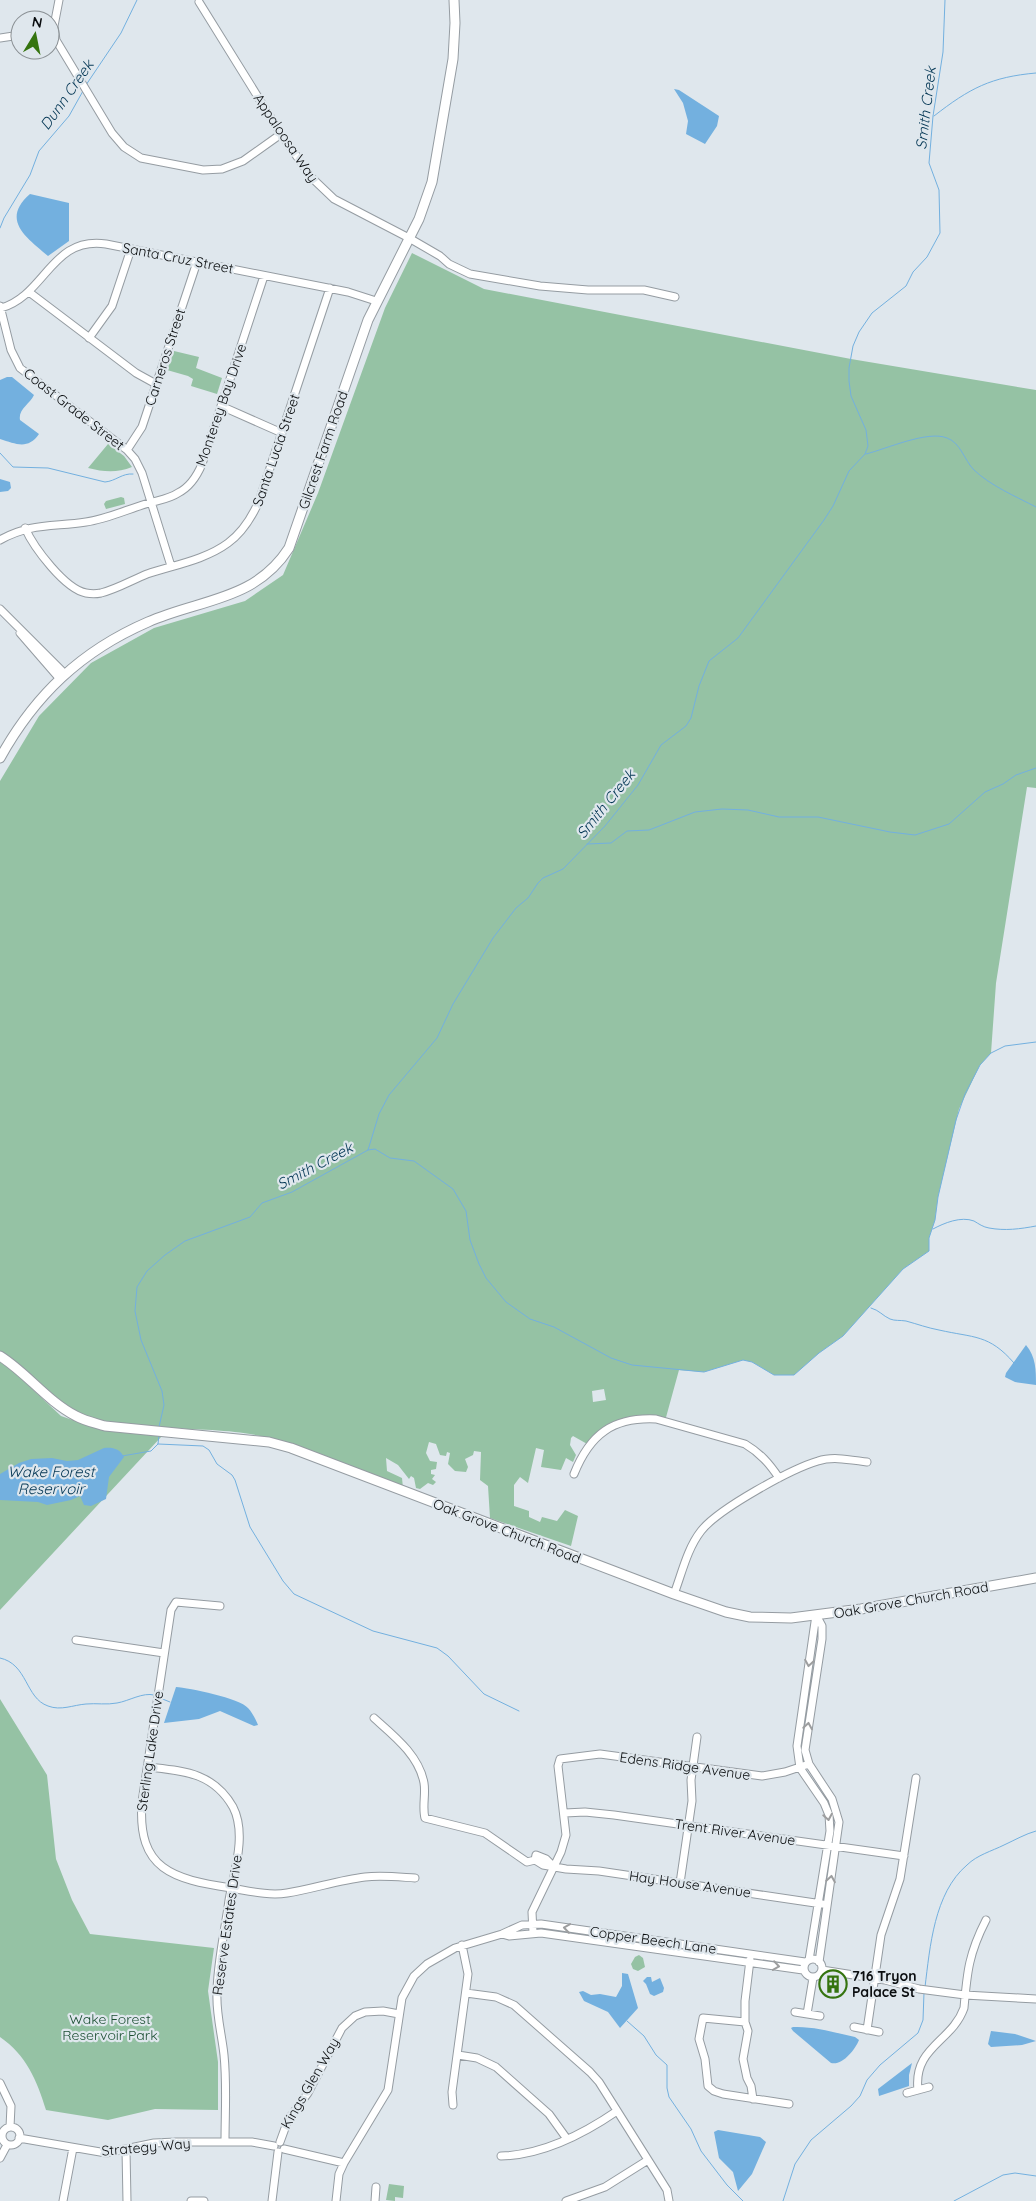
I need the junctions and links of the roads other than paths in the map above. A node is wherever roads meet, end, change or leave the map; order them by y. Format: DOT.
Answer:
graph roads {
  1 [pos="454,0"];
  2 [pos="199,2"];
  3 [pos="60,47"];
  4 [pos="282,134"];
  5 [pos="409,238"];
  6 [pos="131,249"];
  7 [pos="197,262"];
  8 [pos="264,276"];
  9 [pos="330,288"];
  10 [pos="29,292"];
  11 [pos="676,297"];
  12 [pos="376,301"];
  13 [pos="0,307"];
  14 [pos="89,338"];
  15 [pos="156,384"];
  16 [pos="221,406"];
  17 [pos="282,433"];
  18 [pos="127,450"];
  19 [pos="151,502"];
  20 [pos="25,528"];
  21 [pos="0,540"];
  22 [pos="171,566"];
  23 [pos="0,609"];
  24 [pos="62,676"];
  25 [pos="0,758"];
  26 [pos="0,1356"];
  27 [pos="867,1462"];
  28 [pos="574,1474"];
  29 [pos="779,1478"];
  30 [pos="1036,1578"];
  31 [pos="674,1594"];
  32 [pos="220,1606"];
  33 [pos="816,1615"];
  34 [pos="76,1640"];
  35 [pos="164,1654"];
  36 [pos="806,1687"];
  37 [pos="814,1688"];
  38 [pos="374,1718"];
  39 [pos="697,1737"];
  40 [pos="809,1764"];
  41 [pos="148,1767"];
  42 [pos="694,1768"];
  43 [pos="800,1768"];
  44 [pos="916,1778"];
  45 [pos="565,1813"];
  46 [pos="688,1825"];
  47 [pos="828,1845"];
  48 [pos="836,1846"];
  49 [pos="904,1856"];
  50 [pos="554,1867"];
  51 [pos="415,1878"];
  52 [pos="680,1883"];
  53 [pos="232,1888"];
  54 [pos="818,1903"];
  55 [pos="827,1904"];
  56 [pos="986,1920"];
  57 [pos="532,1924"];
  58 [pos="532,1933"];
  59 [pos="502,1934"];
  60 [pos="462,1945"];
  61 [pos="751,1954"];
  62 [pos="807,1961"];
  63 [pos="750,1962"];
  64 [pos="819,1962"];
  65 [pos="803,1970"];
  66 [pos="822,1970"];
  67 [pos="813,1978"];
  68 [pos="875,1979"];
  69 [pos="466,1993"];
  70 [pos="965,1995"];
  71 [pos="1036,1999"];
  72 [pos="795,2012"];
  73 [pos="399,2014"];
  74 [pos="807,2014"];
  75 [pos="820,2016"];
  76 [pos="745,2022"];
  77 [pos="854,2028"];
  78 [pos="866,2030"];
  79 [pos="879,2032"];
  80 [pos="458,2056"];
  81 [pos="0,2083"];
  82 [pos="929,2087"];
  83 [pos="918,2090"];
  84 [pos="907,2093"];
  85 [pos="753,2099"];
  86 [pos="789,2104"];
  87 [pos="453,2105"];
  88 [pos="616,2112"];
  89 [pos="10,2127"];
  90 [pos="20,2138"];
  91 [pos="567,2139"];
  92 [pos="225,2142"];
  93 [pos="7,2145"];
  94 [pos="279,2147"];
  95 [pos="73,2148"];
  96 [pos="126,2150"];
  97 [pos="501,2156"];
  98 [pos="0,2158"];
  99 [pos="648,2160"];
  100 [pos="344,2163"];
  101 [pos="376,2188"];
  102 [pos="579,2199"];
  103 [pos="63,2201"];
  104 [pos="127,2201"];
  105 [pos="191,2201"];
  106 [pos="204,2201"];
  107 [pos="272,2201"];
  108 [pos="336,2201"];
  109 [pos="375,2201"];
  110 [pos="566,2201"];
  111 [pos="669,2201"];
  1 -- 5 [label="main road, Gilcrest Farm Road"];
  2 -- 4 [label="street, Appaloosa Way"];
  3 -- 4 [label="street"];
  4 -- 5 [label="street, Appaloosa Way"];
  5 -- 11 [label="street, Appaloosa Way"];
  5 -- 12 [label="main road, Gilcrest Farm Road"];
  6 -- 7 [label="street, Santa Cruz Street"];
  6 -- 10 [label="street, Santa Cruz Street"];
  6 -- 14 [label="street"];
  7 -- 8 [label="street, Santa Cruz Street"];
  7 -- 15 [label="street, Carneros Street"];
  8 -- 9 [label="street, Santa Cruz Street"];
  8 -- 16 [label="street, Monterey Bay Drive"];
  9 -- 12 [label="street, Santa Cruz Street"];
  9 -- 17 [label="street, Santa Lucia Street"];
  10 -- 13 [label="street, Santa Cruz Street"];
  10 -- 14 [label="street"];
  12 -- 24 [label="main road, Gilcrest Farm Road"];
  13 -- 18 [label="street, Coast Grade Street"];
  14 -- 15 [label="street"];
  15 -- 18 [label="street, Carneros Street"];
  16 -- 17 [label="street"];
  16 -- 19 [label="street, Monterey Bay Drive"];
  17 -- 22 [label="street, Santa Lucia Street"];
  18 -- 19 [label="street, Coast Grade Street"];
  19 -- 20 [label="street, Monterey Bay Drive"];
  19 -- 22 [label="street, Coast Grade Street"];
  20 -- 21 [label="street, Monterey Bay Drive"];
  20 -- 22 [label="street, Santa Lucia Street"];
  23 -- 24 [label="street"];
  24 -- 25 [label="main road, Gilcrest Farm Road"];
  26 -- 31 [label="main road, Oak Grove Church Road"];
  27 -- 29 [label="street"];
  28 -- 29 [label="street"];
  29 -- 31 [label="street"];
  30 -- 33 [label="main road, Oak Grove Church Road"];
  31 -- 33 [label="main road, Oak Grove Church Road"];
  32 -- 35 [label="street, Sterling Lake Drive"];
  33 -- 36 [label="street, one-way"];
  33 -- 37 [label="street"];
  34 -- 35 [label="street"];
  35 -- 41 [label="street, Sterling Lake Drive"];
  36 -- 37 [label="street"];
  36 -- 43 [label="street"];
  40 -- 37 [label="street, one-way"];
  38 -- 50 [label="street, Hay House Avenue"];
  39 -- 42 [label="street"];
  40 -- 43 [label="street, Edens Ridge Avenue"];
  40 -- 48 [label="street"];
  41 -- 53 [label="street, Sterling Lake Drive"];
  41 -- 53 [label="street, Reserve Estates Drive"];
  42 -- 43 [label="street, Edens Ridge Avenue"];
  42 -- 45 [label="street, Edens Ridge Avenue"];
  42 -- 46 [label="street"];
  43 -- 47 [label="street, one-way"];
  44 -- 49 [label="street"];
  45 -- 46 [label="street, Trent River Avenue"];
  45 -- 50 [label="street"];
  46 -- 47 [label="street, Trent River Avenue"];
  46 -- 52 [label="street"];
  47 -- 48 [label="street, Trent River Avenue"];
  47 -- 54 [label="street"];
  48 -- 49 [label="street, Trent River Avenue"];
  55 -- 48 [label="street, one-way"];
  49 -- 68 [label="street"];
  50 -- 52 [label="street, Hay House Avenue"];
  50 -- 57 [label="street"];
  51 -- 53 [label="street, Sterling Lake Drive"];
  52 -- 54 [label="street, Hay House Avenue"];
  53 -- 92 [label="street, Reserve Estates Drive"];
  54 -- 55 [label="street, Hay House Avenue"];
  54 -- 62 [label="street"];
  55 -- 64 [label="street"];
  56 -- 70 [label="street"];
  57 -- 58 [label="street"];
  57 -- 59 [label="street, Copper Beech Lane"];
  61 -- 57 [label="street, Copper Beech Lane, one-way"];
  58 -- 59 [label="street, Copper Beech Lane"];
  58 -- 63 [label="street, Copper Beech Lane"];
  59 -- 60 [label="street, Copper Beech Lane"];
  60 -- 69 [label="street"];
  60 -- 73 [label="street, Copper Beech Lane"];
  61 -- 62 [label="street, Copper Beech Lane"];
  61 -- 63 [label="street"];
  62 -- 64 [label="street"];
  62 -- 65 [label="street"];
  63 -- 65 [label="street, Copper Beech Lane, one-way"];
  63 -- 76 [label="street"];
  64 -- 66 [label="street"];
  65 -- 67 [label="street"];
  66 -- 67 [label="street"];
  66 -- 68 [label="street"];
  67 -- 74 [label="street"];
  68 -- 70 [label="street"];
  68 -- 78 [label="street"];
  69 -- 80 [label="street"];
  69 -- 88 [label="street"];
  70 -- 71 [label="street"];
  70 -- 83 [label="street"];
  72 -- 74 [label="street"];
  73 -- 94 [label="street, Kings Glen Way"];
  73 -- 100 [label="street, Copper Beech Lane"];
  74 -- 75 [label="street"];
  76 -- 85 [label="street"];
  76 -- 85 [label="street"];
  77 -- 78 [label="street"];
  78 -- 79 [label="street"];
  80 -- 87 [label="street"];
  80 -- 91 [label="street"];
  81 -- 89 [label="street"];
  82 -- 83 [label="street"];
  83 -- 84 [label="street"];
  85 -- 86 [label="street"];
  88 -- 91 [label="street"];
  88 -- 99 [label="street"];
  89 -- 90 [label="street"];
  89 -- 93 [label="street"];
  90 -- 93 [label="street"];
  90 -- 95 [label="street, Strategy Way"];
  91 -- 97 [label="street"];
  92 -- 94 [label="street, Strategy Way"];
  92 -- 96 [label="street, Strategy Way"];
  93 -- 98 [label="street"];
  94 -- 100 [label="street, Strategy Way"];
  94 -- 107 [label="street, Kings Glen Way"];
  95 -- 96 [label="street, Strategy Way"];
  95 -- 103 [label="street"];
  96 -- 104 [label="street"];
  99 -- 102 [label="street"];
  99 -- 111 [label="street"];
  100 -- 108 [label="street, Copper Beech Lane"];
  101 -- 109 [label="street"];
  102 -- 110 [label="street"];
  105 -- 106 [label="street"];
}
